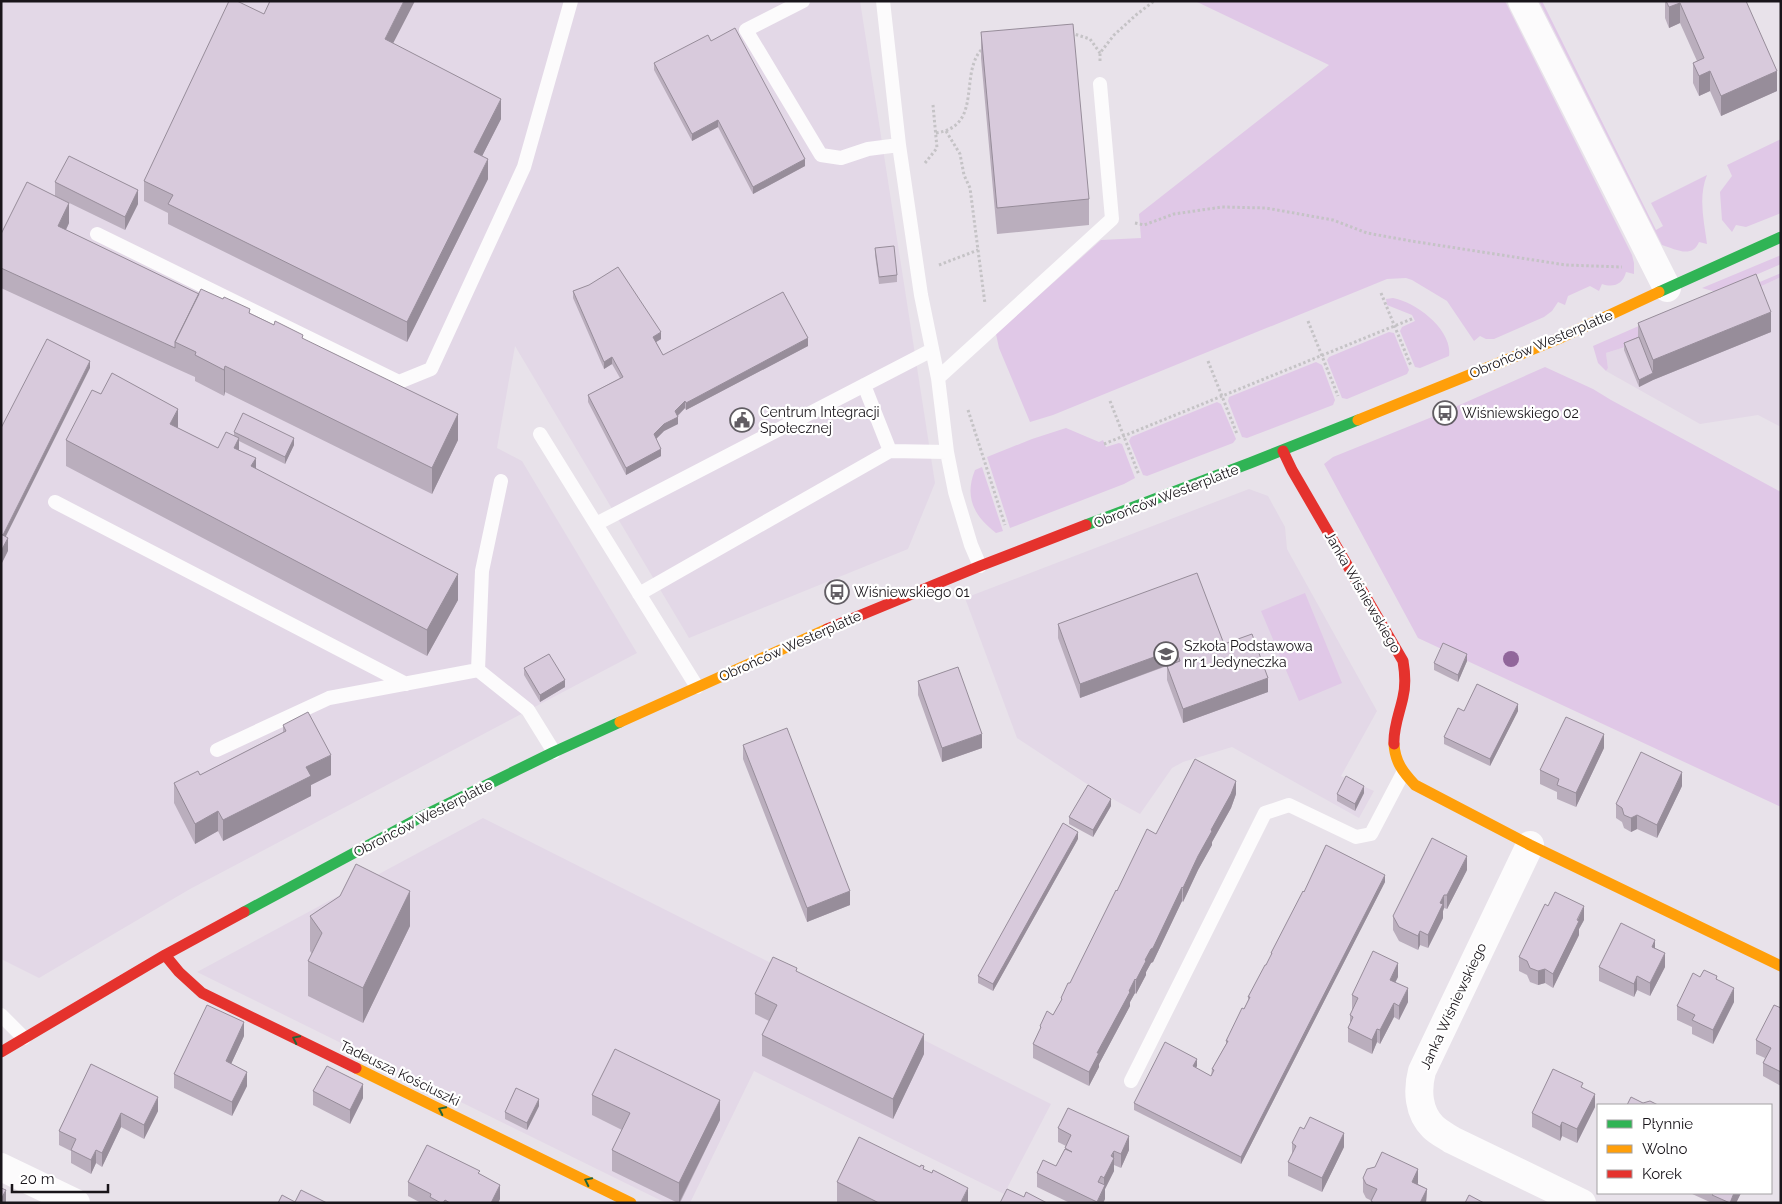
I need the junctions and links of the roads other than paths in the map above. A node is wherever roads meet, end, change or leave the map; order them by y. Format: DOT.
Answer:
graph roads {
  1 [pos="571,1"];
  2 [pos="803,1"];
  3 [pos="883,1"];
  4 [pos="1522,1"];
  5 [pos="1100,84"];
  6 [pos="899,145"];
  7 [pos="97,234"];
  8 [pos="1781,237"];
  9 [pos="1661,277"];
  10 [pos="932,350"];
  11 [pos="938,378"];
  12 [pos="864,385"];
  13 [pos="540,434"];
  14 [pos="1283,450"];
  15 [pos="890,451"];
  16 [pos="947,452"];
  17 [pos="501,481"];
  18 [pos="55,502"];
  19 [pos="596,524"];
  20 [pos="980,566"];
  21 [pos="639,594"];
  22 [pos="478,670"];
  23 [pos="406,684"];
  24 [pos="696,687"];
  25 [pos="217,750"];
  26 [pos="554,752"];
  27 [pos="1403,773"];
  28 [pos="1530,844"];
  29 [pos="165,955"];
  30 [pos="1781,966"];
  31 [pos="1,1015"];
  32 [pos="24,1038"];
  33 [pos="1,1052"];
  34 [pos="1131,1081"];
  35 [pos="1,1167"];
  36 [pos="76,1203"];
  37 [pos="631,1203"];
  38 [pos="1582,1203"];
  1 -- 7 [label="lane"];
  2 -- 6 [label="lane"];
  3 -- 6 [label="lane"];
  4 -- 9 [label="street"];
  5 -- 11 [label="lane"];
  6 -- 10 [label="lane"];
  8 -- 9 [label="street, Obrońców Westerplatte"];
  9 -- 14 [label="street, Obrońców Westerplatte"];
  10 -- 11 [label="lane"];
  10 -- 12 [label="lane"];
  11 -- 16 [label="lane"];
  12 -- 15 [label="lane"];
  12 -- 19 [label="lane"];
  13 -- 19 [label="lane"];
  14 -- 20 [label="street, Obrońców Westerplatte"];
  14 -- 27 [label="street, Janka Wiśniewskiego"];
  15 -- 16 [label="lane"];
  15 -- 21 [label="lane"];
  16 -- 20 [label="lane"];
  17 -- 22 [label="lane"];
  18 -- 23 [label="lane"];
  19 -- 21 [label="lane"];
  20 -- 24 [label="street, Obrońców Westerplatte"];
  21 -- 24 [label="lane"];
  22 -- 23 [label="lane"];
  22 -- 26 [label="lane"];
  23 -- 25 [label="lane"];
  24 -- 26 [label="street, Obrońców Westerplatte"];
  26 -- 29 [label="street, Obrońców Westerplatte"];
  27 -- 28 [label="street, Janka Wiśniewskiego"];
  27 -- 34 [label="lane"];
  28 -- 30 [label="street, Janka Wiśniewskiego"];
  28 -- 38 [label="street, Janka Wiśniewskiego"];
  29 -- 32 [label="street, Obrońców Westerplatte"];
  37 -- 29 [label="street, Tadeusza Kościuszki, one-way"];
  31 -- 32 [label="lane"];
  32 -- 33 [label="street, Obrońców Westerplatte"];
  35 -- 36 [label="street"];
}
